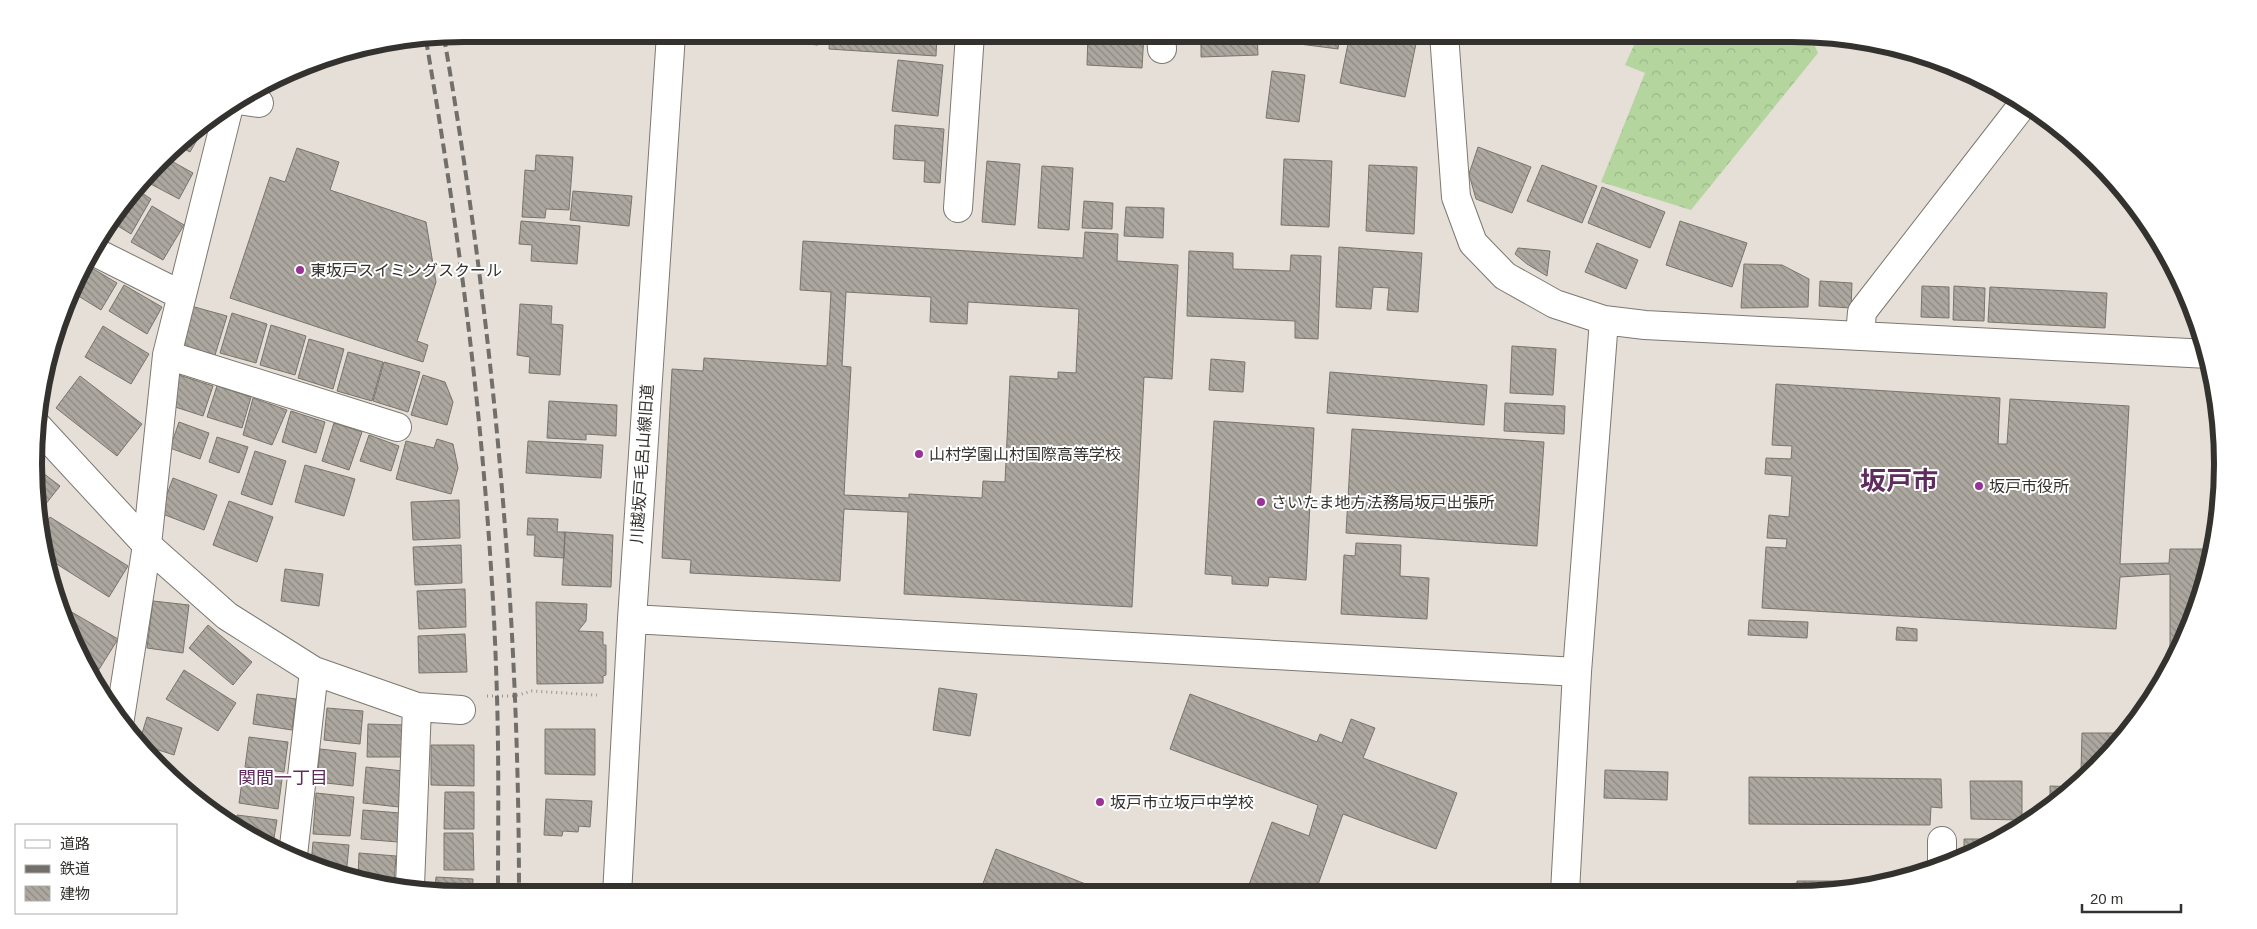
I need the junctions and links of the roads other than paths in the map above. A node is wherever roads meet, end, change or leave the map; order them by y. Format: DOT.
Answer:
graph roads {
  1 [pos="670,42"];
  2 [pos="969,42"];
  3 [pos="1445,42"];
  4 [pos="2019,109"];
  5 [pos="226,117"];
  6 [pos="958,208"];
  7 [pos="99,254"];
  8 [pos="181,295"];
  9 [pos="1604,320"];
  10 [pos="1860,336"];
  11 [pos="2200,354"];
  12 [pos="167,355"];
  13 [pos="397,428"];
  14 [pos="43,433"];
  15 [pos="147,545"];
  16 [pos="632,619"];
  17 [pos="314,670"];
  18 [pos="1577,672"];
  19 [pos="417,707"];
  20 [pos="121,709"];
  21 [pos="461,710"];
  22 [pos="294,850"];
  23 [pos="410,883"];
  24 [pos="617,886"];
  25 [pos="1565,886"];
  1 -- 16 [label="street, 川越坂戸毛呂山線旧道"];
  2 -- 6 [label="street"];
  3 -- 9 [label="street"];
  4 -- 10 [label="street"];
  5 -- 8 [label="street"];
  7 -- 8 [label="street"];
  8 -- 12 [label="street"];
  9 -- 10 [label="street"];
  9 -- 18 [label="street"];
  10 -- 11 [label="street"];
  12 -- 13 [label="street"];
  12 -- 15 [label="street"];
  14 -- 15 [label="street"];
  15 -- 17 [label="street"];
  15 -- 20 [label="street"];
  16 -- 18 [label="street"];
  16 -- 24 [label="street, 川越坂戸毛呂山線旧道"];
  17 -- 19 [label="street"];
  17 -- 22 [label="street"];
  18 -- 25 [label="street"];
  19 -- 21 [label="street"];
  19 -- 23 [label="street"];
}
